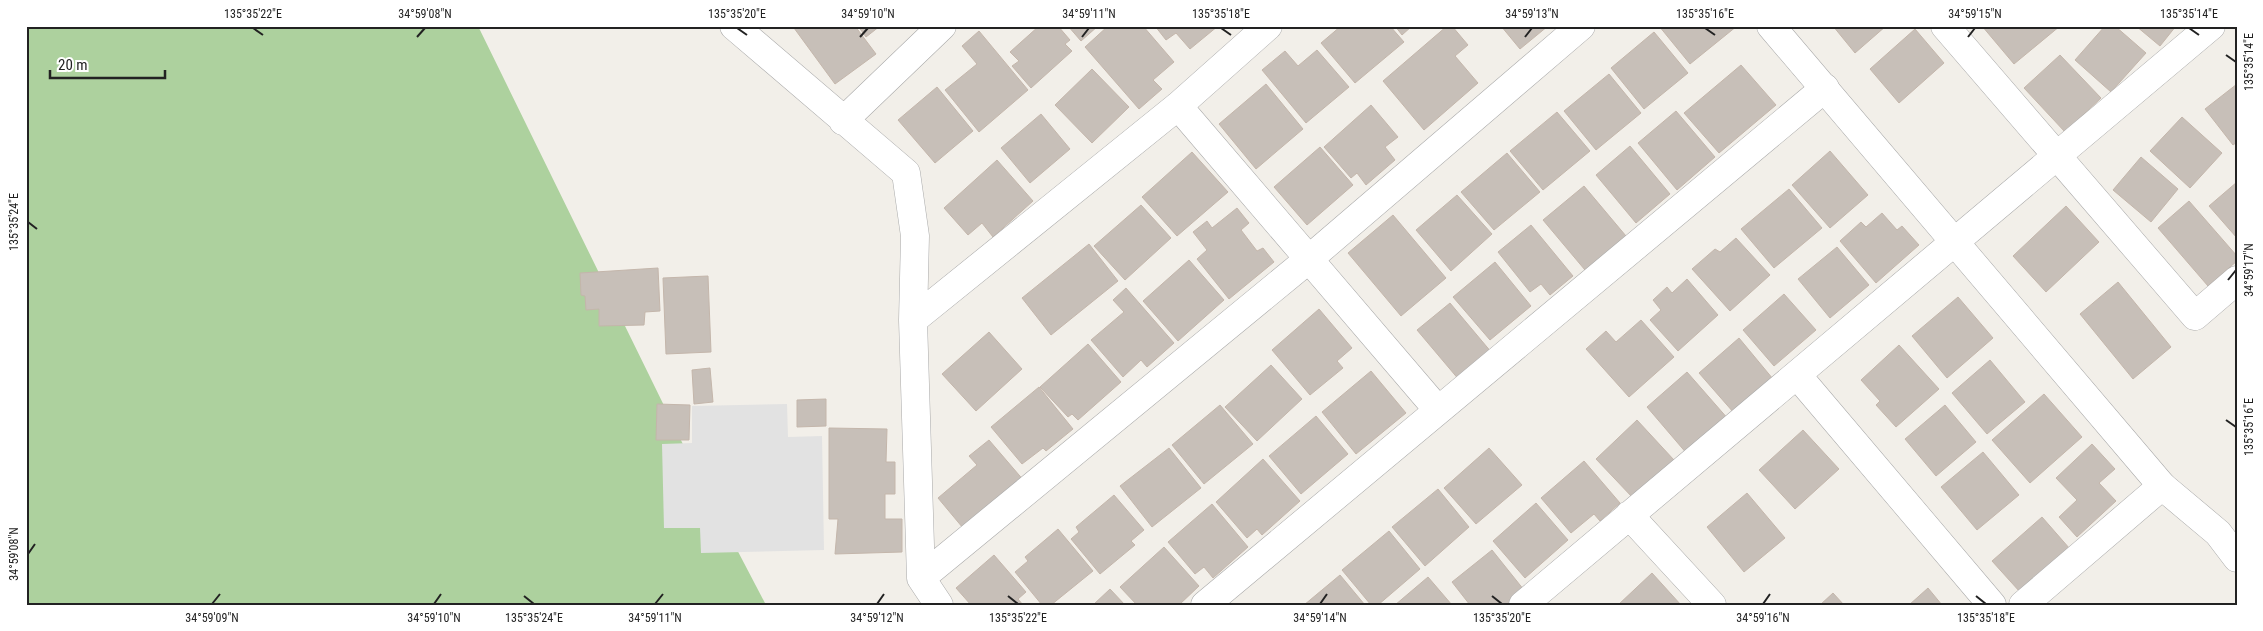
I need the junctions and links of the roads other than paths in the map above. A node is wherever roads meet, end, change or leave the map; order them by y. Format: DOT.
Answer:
graph roads {
  1 [pos="734,26"];
  2 [pos="942,26"];
  3 [pos="1268,26"];
  4 [pos="1581,26"];
  5 [pos="1771,26"];
  6 [pos="1945,26"];
  7 [pos="2211,26"];
  8 [pos="1825,88"];
  9 [pos="1178,106"];
  10 [pos="843,121"];
  11 [pos="2058,155"];
  12 [pos="1956,241"];
  13 [pos="1309,259"];
  14 [pos="2237,280"];
  15 [pos="913,320"];
  16 [pos="1796,375"];
  17 [pos="1438,410"];
  18 [pos="2162,486"];
  19 [pos="1629,515"];
  20 [pos="2237,558"];
  21 [pos="921,578"];
  22 [pos="939,605"];
  23 [pos="1205,605"];
  24 [pos="1523,605"];
  25 [pos="1712,605"];
  26 [pos="1992,605"];
  27 [pos="2023,605"];
  1 -- 10 [label="street"];
  2 -- 10 [label="street"];
  3 -- 9 [label="street"];
  4 -- 13 [label="street"];
  5 -- 8 [label="street"];
  6 -- 11 [label="street"];
  7 -- 11 [label="street"];
  8 -- 12 [label="street"];
  8 -- 17 [label="street"];
  9 -- 13 [label="street"];
  9 -- 15 [label="street"];
  10 -- 15 [label="street"];
  11 -- 12 [label="street"];
  11 -- 14 [label="street"];
  12 -- 16 [label="street"];
  12 -- 18 [label="street"];
  13 -- 17 [label="street"];
  13 -- 21 [label="street"];
  15 -- 21 [label="street"];
  16 -- 19 [label="street"];
  16 -- 26 [label="street"];
  17 -- 23 [label="street"];
  18 -- 20 [label="street"];
  18 -- 27 [label="street"];
  19 -- 24 [label="street"];
  19 -- 25 [label="street"];
  21 -- 22 [label="street"];
}
